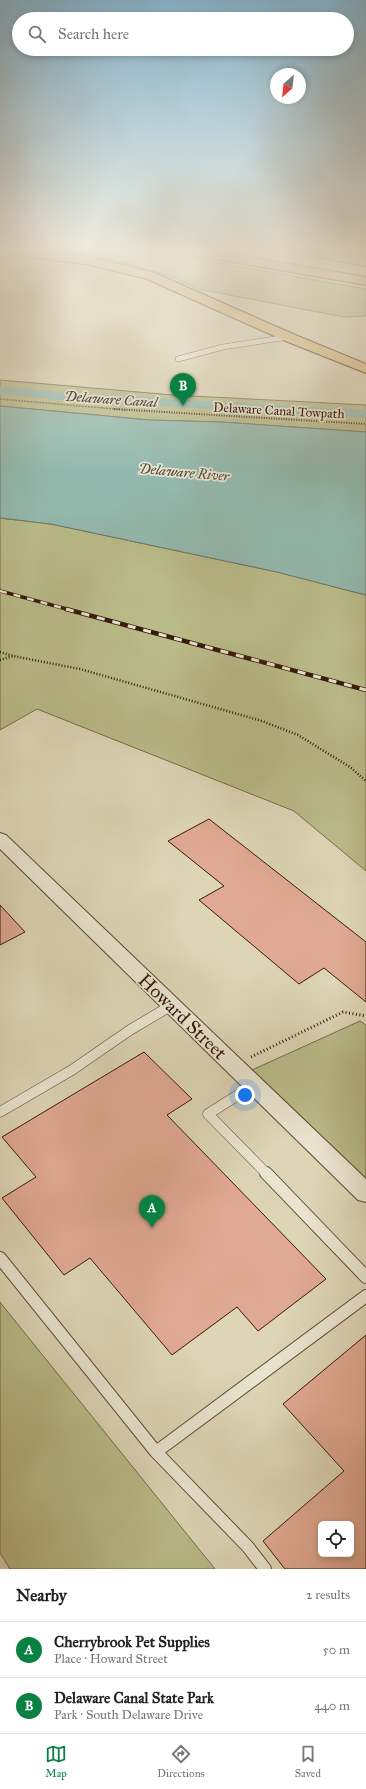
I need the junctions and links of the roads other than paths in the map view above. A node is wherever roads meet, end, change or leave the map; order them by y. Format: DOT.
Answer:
graph roads {
  1 [pos="259,324"];
  2 [pos="288,337"];
  3 [pos="178,359"];
  4 [pos="366,369"];
  5 [pos="0,839"];
  6 [pos="172,1005"];
  7 [pos="254,1085"];
  8 [pos="0,1112"];
  9 [pos="366,1193"];
  10 [pos="0,1258"];
  11 [pos="366,1277"];
  12 [pos="366,1296"];
  13 [pos="156,1452"];
  14 [pos="265,1569"];
  1 -- 2 [label="highway"];
  2 -- 3 [label="lane"];
  2 -- 4 [label="highway"];
  5 -- 6 [label="street, Howard Street"];
  6 -- 7 [label="street, Howard Street"];
  6 -- 8 [label="lane"];
  7 -- 9 [label="street, Howard Street"];
  7 -- 11 [label="lane"];
  10 -- 13 [label="lane"];
  12 -- 13 [label="lane"];
  13 -- 14 [label="lane"];
}
